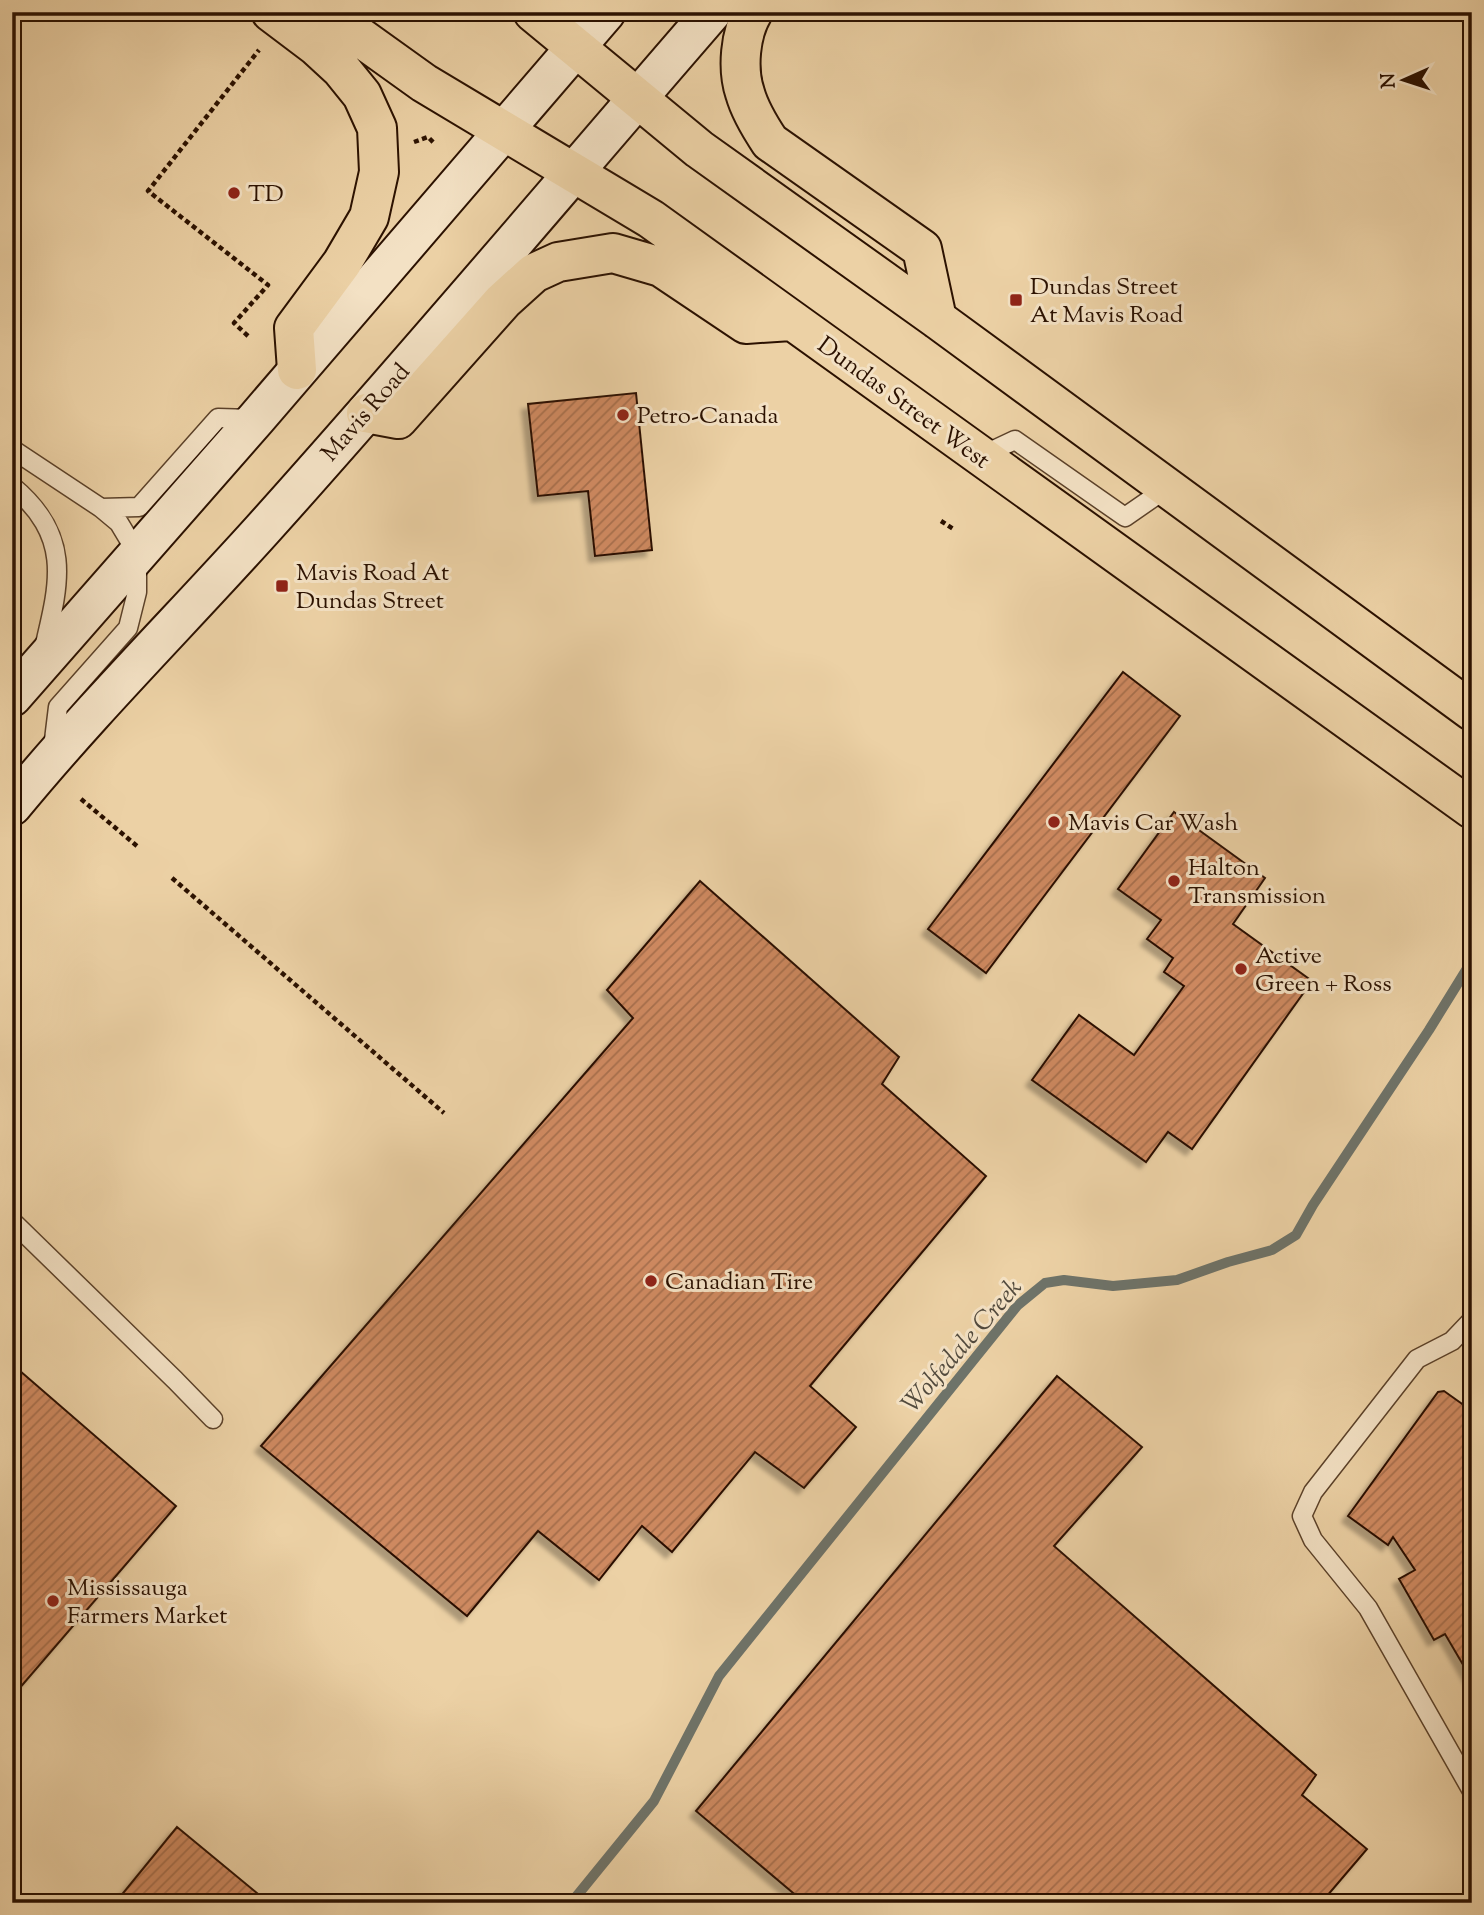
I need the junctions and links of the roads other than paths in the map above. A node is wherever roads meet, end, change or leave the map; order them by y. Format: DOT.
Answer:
graph roads {
  1 [pos="325,12"];
  2 [pos="533,12"];
  3 [pos="606,12"];
  4 [pos="712,12"];
  5 [pos="753,12"];
  6 [pos="268,27"];
  7 [pos="575,47"];
  8 [pos="637,99"];
  9 [pos="503,131"];
  10 [pos="573,173"];
  11 [pos="937,319"];
  12 [pos="791,321"];
  13 [pos="297,370"];
  14 [pos="366,413"];
  15 [pos="256,419"];
  16 [pos="12,449"];
  17 [pos="981,456"];
  18 [pos="12,486"];
  19 [pos="1167,488"];
  20 [pos="101,509"];
  21 [pos="137,553"];
  22 [pos="39,668"];
  23 [pos="12,698"];
  24 [pos="1472,711"];
  25 [pos="52,757"];
  26 [pos="12,806"];
  27 [pos="1472,809"];
  28 [pos="12,1221"];
  29 [pos="1472,1320"];
  30 [pos="213,1419"];
  31 [pos="1472,1791"];
  1 -- 9 [label="main road, Dundas Street West"];
  2 -- 7 [label="main road"];
  3 -- 7 [label="main road"];
  4 -- 8 [label="main road, Mavis Road"];
  5 -- 11 [label="main road"];
  6 -- 13 [label="main road"];
  7 -- 8 [label="main road"];
  7 -- 9 [label="main road"];
  8 -- 10 [label="main road, Mavis Road"];
  8 -- 11 [label="main road"];
  9 -- 10 [label="main road, Dundas Street West"];
  9 -- 13 [label="main road"];
  10 -- 12 [label="main road, Dundas Street West"];
  10 -- 14 [label="main road, Mavis Road"];
  11 -- 19 [label="main road"];
  12 -- 14 [label="main road"];
  12 -- 17 [label="main road, Dundas Street West"];
  13 -- 15 [label="main road"];
  14 -- 25 [label="main road, Mavis Road"];
  15 -- 20 [label="lane"];
  15 -- 21 [label="main road"];
  16 -- 20 [label="lane"];
  17 -- 19 [label="lane"];
  17 -- 27 [label="main road, Dundas Street West"];
  18 -- 22 [label="lane"];
  19 -- 24 [label="main road"];
  20 -- 21 [label="lane"];
  21 -- 22 [label="main road"];
  21 -- 25 [label="lane"];
  22 -- 23 [label="main road"];
  25 -- 26 [label="main road, Mavis Road"];
  28 -- 30 [label="lane"];
  29 -- 31 [label="lane"];
}
